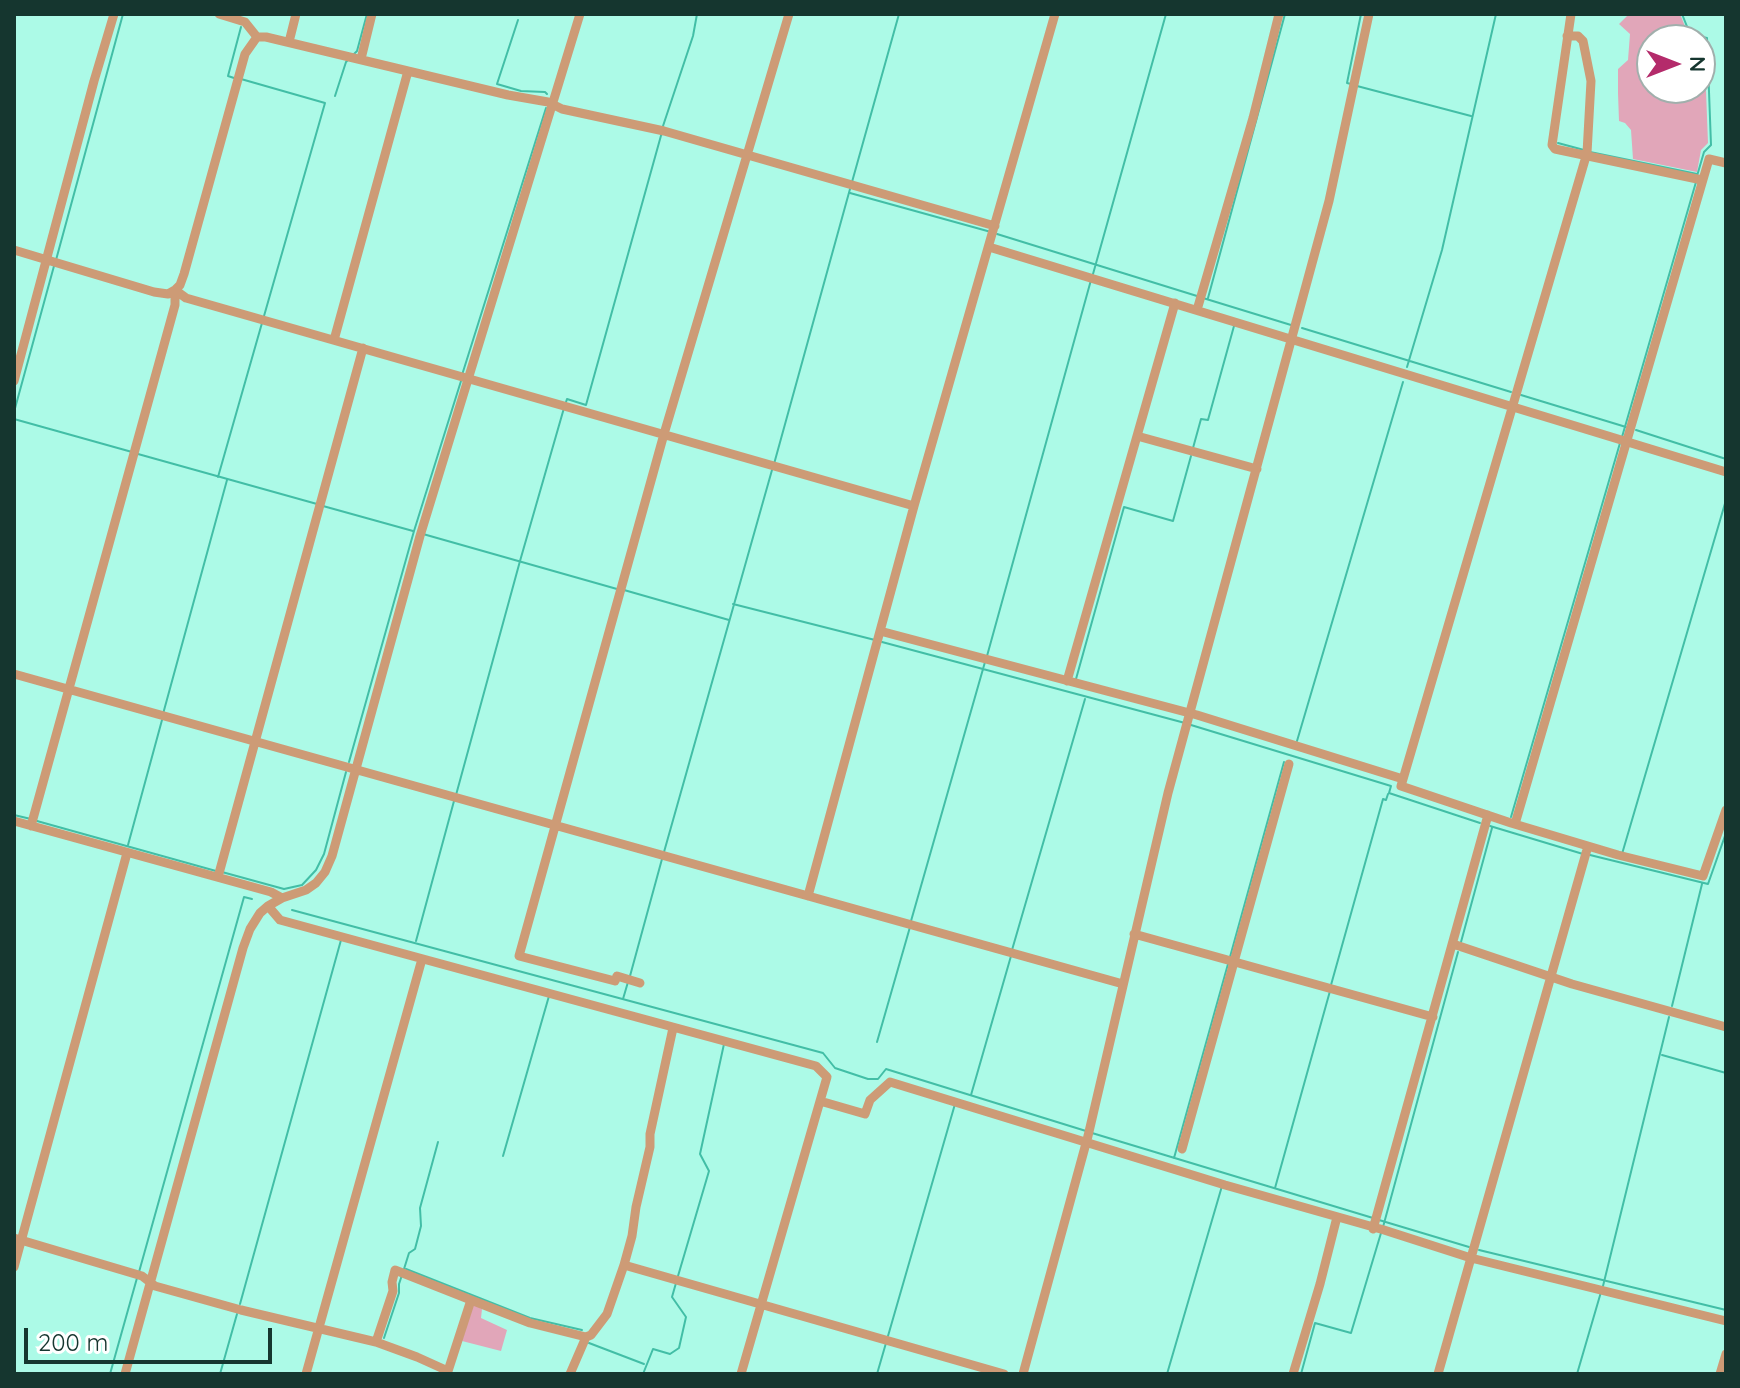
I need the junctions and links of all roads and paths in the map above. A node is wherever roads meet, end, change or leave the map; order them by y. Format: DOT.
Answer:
graph roads {
  1 [pos="114,14"];
  2 [pos="219,14"];
  3 [pos="296,14"];
  4 [pos="372,14"];
  5 [pos="580,14"];
  6 [pos="789,14"];
  7 [pos="1055,14"];
  8 [pos="1279,14"];
  9 [pos="1369,14"];
  10 [pos="1571,14"];
  11 [pos="1567,36"];
  12 [pos="257,37"];
  13 [pos="289,42"];
  14 [pos="354,58"];
  15 [pos="408,71"];
  16 [pos="553,106"];
  17 [pos="1587,152"];
  18 [pos="746,155"];
  19 [pos="1726,163"];
  20 [pos="1702,180"];
  21 [pos="992,234"];
  22 [pos="14,250"];
  23 [pos="52,261"];
  24 [pos="175,290"];
  25 [pos="1199,301"];
  26 [pos="1175,303"];
  27 [pos="334,340"];
  28 [pos="1292,340"];
  29 [pos="363,348"];
  30 [pos="465,377"];
  31 [pos="14,381"];
  32 [pos="1513,407"];
  33 [pos="664,434"];
  34 [pos="1626,435"];
  35 [pos="1137,436"];
  36 [pos="1257,469"];
  37 [pos="1726,472"];
  38 [pos="914,506"];
  39 [pos="878,638"];
  40 [pos="14,674"];
  41 [pos="1072,682"];
  42 [pos="68,688"];
  43 [pos="1188,720"];
  44 [pos="254,740"];
  45 [pos="1289,764"];
  46 [pos="350,767"];
  47 [pos="1403,779"];
  48 [pos="1726,810"];
  49 [pos="14,821"];
  50 [pos="32,822"];
  51 [pos="1486,822"];
  52 [pos="1512,823"];
  53 [pos="556,825"];
  54 [pos="1587,852"];
  55 [pos="127,853"];
  56 [pos="219,873"];
  57 [pos="808,896"];
  58 [pos="275,902"];
  59 [pos="1134,934"];
  60 [pos="1458,945"];
  61 [pos="422,959"];
  62 [pos="1230,960"];
  63 [pos="1552,976"];
  64 [pos="634,981"];
  65 [pos="1123,984"];
  66 [pos="1433,1017"];
  67 [pos="1726,1027"];
  68 [pos="673,1028"];
  69 [pos="820,1101"];
  70 [pos="1088,1136"];
  71 [pos="1182,1149"];
  72 [pos="1337,1217"];
  73 [pos="1378,1225"];
  74 [pos="18,1239"];
  75 [pos="1473,1252"];
  76 [pos="624,1265"];
  77 [pos="14,1267"];
  78 [pos="143,1277"];
  79 [pos="471,1300"];
  80 [pos="761,1304"];
  81 [pos="1726,1321"];
  82 [pos="318,1329"];
  83 [pos="586,1337"];
  84 [pos="376,1342"];
  85 [pos="1726,1354"];
  86 [pos="448,1373"];
  87 [pos="125,1374"];
  88 [pos="306,1374"];
  89 [pos="570,1374"];
  90 [pos="741,1374"];
  91 [pos="1004,1374"];
  92 [pos="1023,1374"];
  93 [pos="1293,1374"];
  94 [pos="1438,1374"];
  95 [pos="1720,1374"];
  1 -- 23 [label="street"];
  2 -- 12 [label="street"];
  3 -- 13 [label="street"];
  4 -- 14 [label="street"];
  5 -- 16 [label="street"];
  6 -- 18 [label="street"];
  7 -- 21 [label="street"];
  8 -- 25 [label="street"];
  9 -- 28 [label="street"];
  10 -- 11 [label="street"];
  11 -- 17 [label="street"];
  11 -- 17 [label="street"];
  12 -- 13 [label="street"];
  12 -- 24 [label="street"];
  13 -- 14 [label="street"];
  14 -- 15 [label="street"];
  15 -- 16 [label="street"];
  15 -- 27 [label="street"];
  16 -- 18 [label="street"];
  16 -- 30 [label="street"];
  17 -- 20 [label="street"];
  17 -- 32 [label="street"];
  18 -- 21 [label="street"];
  18 -- 33 [label="street"];
  19 -- 20 [label="street"];
  20 -- 34 [label="street"];
  21 -- 26 [label="street"];
  21 -- 38 [label="street"];
  22 -- 23 [label="street"];
  23 -- 24 [label="street"];
  23 -- 31 [label="street"];
  24 -- 27 [label="street"];
  24 -- 42 [label="street"];
  25 -- 26 [label="street"];
  25 -- 28 [label="street"];
  26 -- 35 [label="street"];
  27 -- 29 [label="street"];
  28 -- 32 [label="street"];
  28 -- 36 [label="street"];
  29 -- 30 [label="street"];
  29 -- 44 [label="street"];
  30 -- 33 [label="street"];
  30 -- 46 [label="street"];
  32 -- 34 [label="street"];
  32 -- 47 [label="street"];
  33 -- 38 [label="street"];
  33 -- 53 [label="street"];
  34 -- 37 [label="street"];
  34 -- 52 [label="street"];
  35 -- 36 [label="street"];
  35 -- 41 [label="street"];
  36 -- 43 [label="street"];
  38 -- 39 [label="street"];
  39 -- 41 [label="street"];
  39 -- 57 [label="street"];
  40 -- 42 [label="street"];
  41 -- 43 [label="street"];
  42 -- 44 [label="street"];
  42 -- 50 [label="street"];
  43 -- 47 [label="street"];
  43 -- 59 [label="street"];
  44 -- 46 [label="street"];
  44 -- 56 [label="street"];
  45 -- 62 [label="street"];
  46 -- 53 [label="street"];
  46 -- 58 [label="street"];
  47 -- 51 [label="street"];
  48 -- 54 [label="street"];
  49 -- 50 [label="street"];
  50 -- 55 [label="street"];
  51 -- 52 [label="street"];
  51 -- 60 [label="street"];
  52 -- 54 [label="street"];
  53 -- 57 [label="street"];
  53 -- 64 [label="street"];
  54 -- 63 [label="street"];
  55 -- 56 [label="street"];
  55 -- 74 [label="street"];
  56 -- 58 [label="street"];
  57 -- 65 [label="street"];
  58 -- 61 [label="street"];
  58 -- 78 [label="street"];
  59 -- 62 [label="street"];
  59 -- 65 [label="street"];
  60 -- 63 [label="street"];
  60 -- 66 [label="street"];
  61 -- 68 [label="street"];
  61 -- 82 [label="street"];
  62 -- 66 [label="street"];
  62 -- 71 [label="street"];
  63 -- 67 [label="street"];
  63 -- 75 [label="street"];
  65 -- 70 [label="street"];
  66 -- 73 [label="street"];
  68 -- 69 [label="street"];
  68 -- 76 [label="street"];
  69 -- 70 [label="street"];
  69 -- 80 [label="street"];
  70 -- 72 [label="street"];
  70 -- 92 [label="street"];
  72 -- 73 [label="street"];
  72 -- 93 [label="street"];
  73 -- 75 [label="street"];
  74 -- 77 [label="street"];
  74 -- 78 [label="street"];
  75 -- 81 [label="street"];
  75 -- 94 [label="street"];
  76 -- 80 [label="street"];
  76 -- 83 [label="street"];
  78 -- 82 [label="street"];
  78 -- 87 [label="street"];
  79 -- 83 [label="street"];
  79 -- 84 [label="street"];
  79 -- 86 [label="street"];
  80 -- 90 [label="street"];
  80 -- 91 [label="street"];
  82 -- 84 [label="street"];
  82 -- 88 [label="street"];
  83 -- 89 [label="street"];
  84 -- 86 [label="street"];
  85 -- 95 [label="street"];
}
